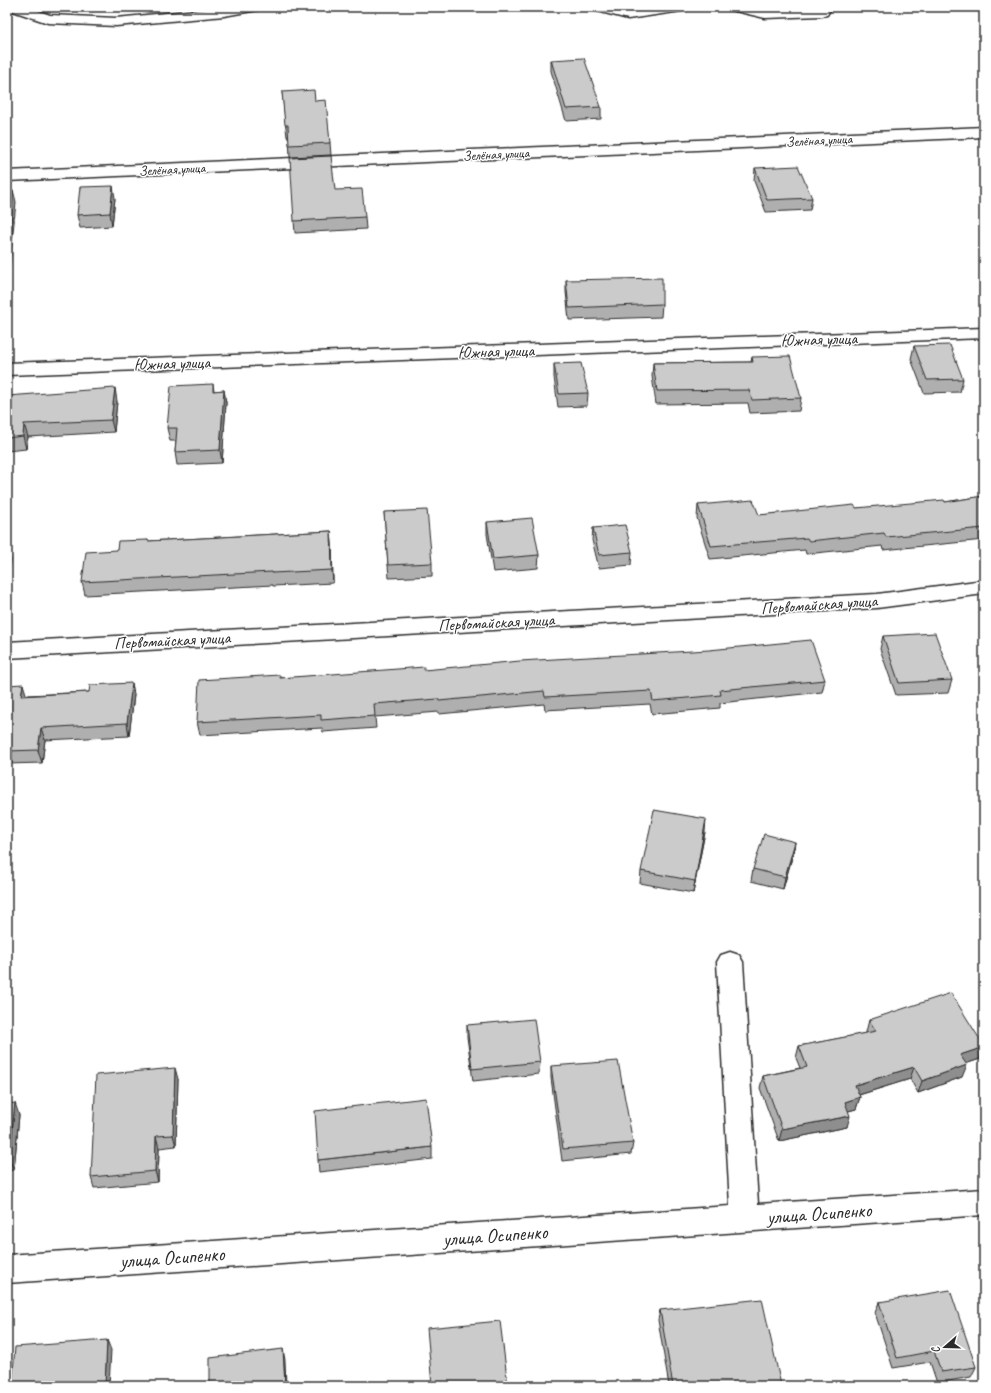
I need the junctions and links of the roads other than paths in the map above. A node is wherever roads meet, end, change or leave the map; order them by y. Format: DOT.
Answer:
graph roads {
  1 [pos="15,7"];
  2 [pos="254,7"];
  3 [pos="598,7"];
  4 [pos="682,7"];
  5 [pos="736,7"];
  6 [pos="825,7"];
  7 [pos="984,132"];
  8 [pos="7,176"];
  9 [pos="984,333"];
  10 [pos="7,369"];
  11 [pos="984,587"];
  12 [pos="7,650"];
  13 [pos="730,962"];
  14 [pos="984,1202"];
  15 [pos="745,1218"];
  16 [pos="7,1269"];
  1 -- 2 [label="street"];
  3 -- 4 [label="street"];
  5 -- 6 [label="street"];
  7 -- 8 [label="street, Зелёная улица"];
  9 -- 10 [label="street, Южная улица"];
  11 -- 12 [label="street, Первомайская улица"];
  13 -- 15 [label="street"];
  14 -- 15 [label="street, улица Осипенко"];
  15 -- 16 [label="street, улица Осипенко"];
}
